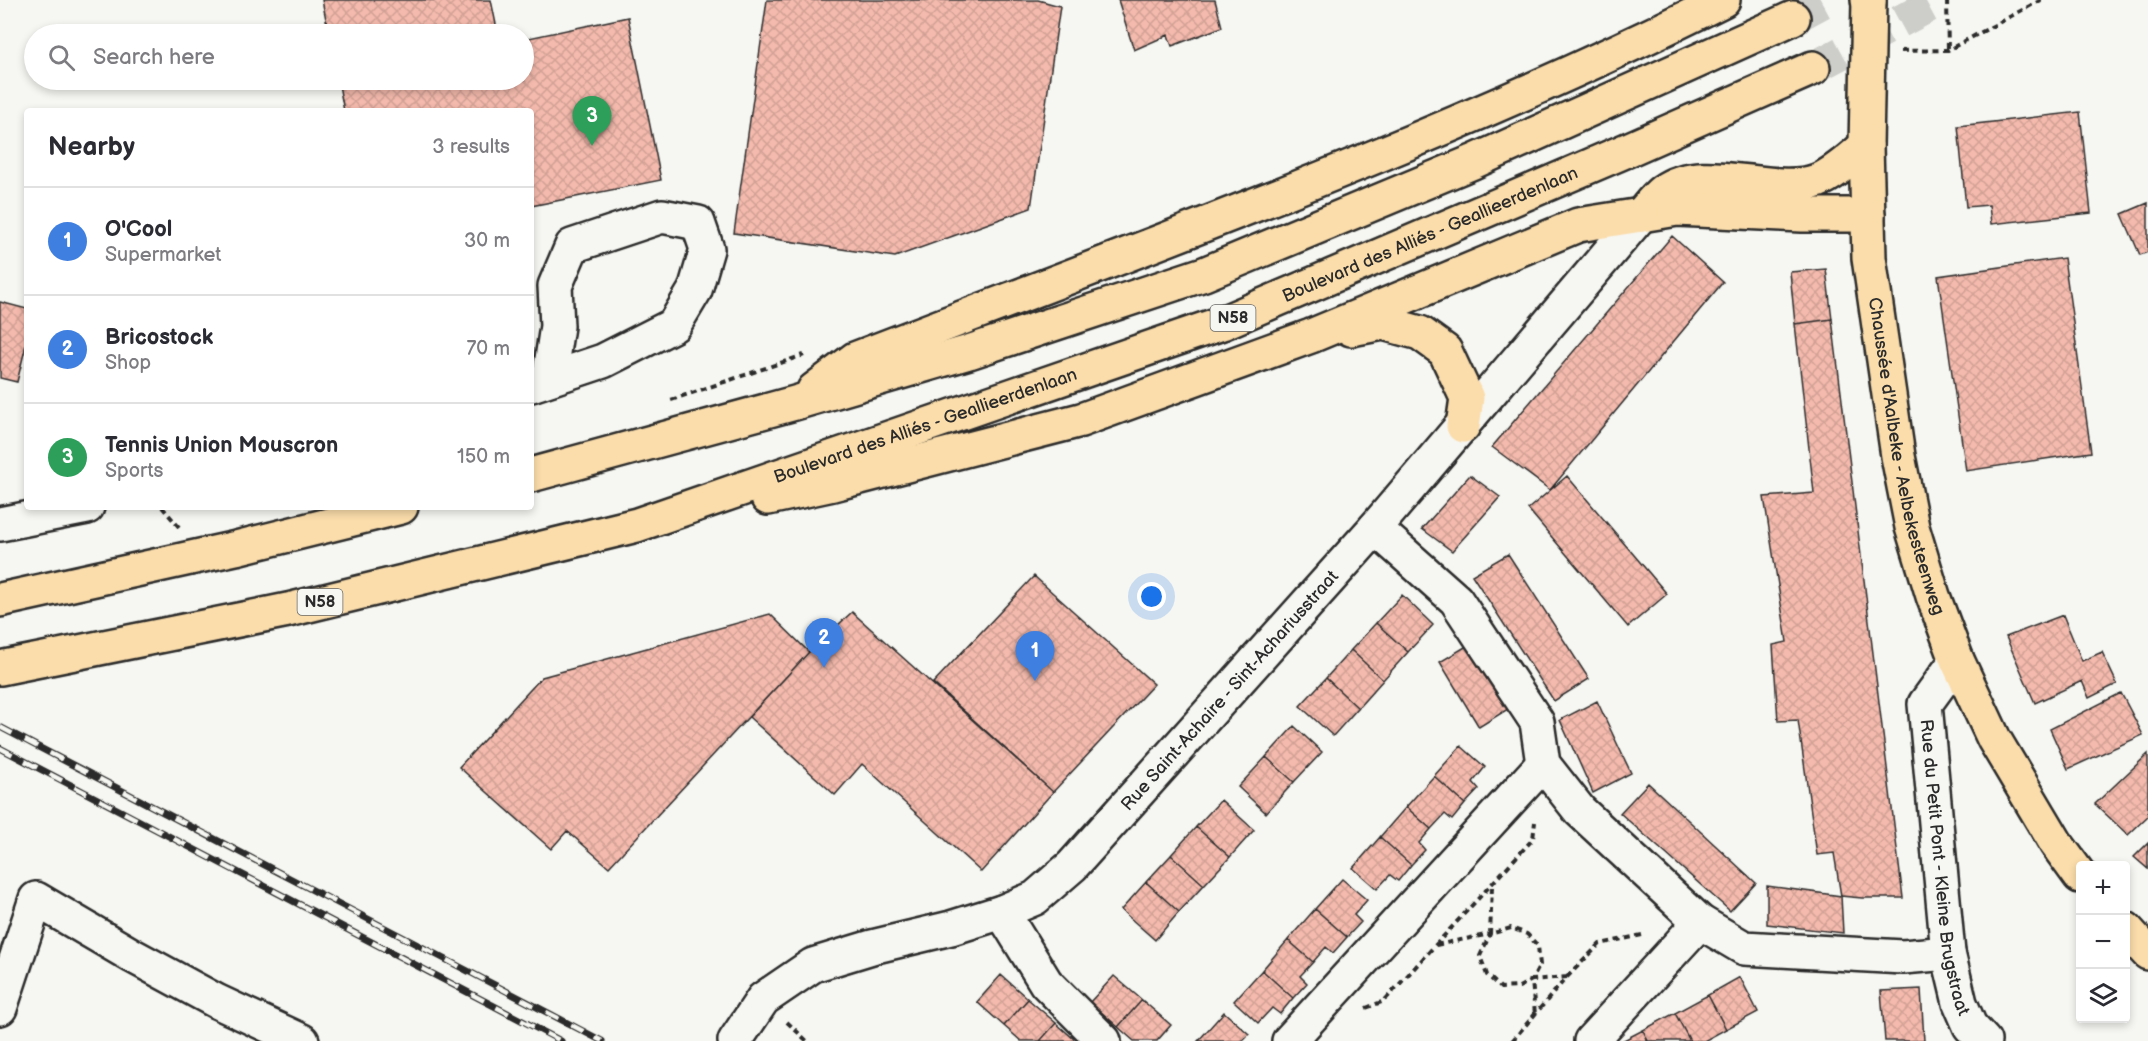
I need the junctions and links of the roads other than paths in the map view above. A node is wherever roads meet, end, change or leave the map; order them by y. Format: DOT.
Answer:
graph roads {
  1 [pos="1723,0"];
  2 [pos="1868,0"];
  3 [pos="1793,18"];
  4 [pos="1813,68"];
  5 [pos="1866,146"];
  6 [pos="1641,215"];
  7 [pos="1868,215"];
  8 [pos="1311,336"];
  9 [pos="540,382"];
  10 [pos="795,404"];
  11 [pos="1463,426"];
  12 [pos="534,474"];
  13 [pos="72,510"];
  14 [pos="388,510"];
  15 [pos="0,524"];
  16 [pos="637,525"];
  17 [pos="1375,528"];
  18 [pos="0,600"];
  19 [pos="1957,660"];
  20 [pos="0,668"];
  21 [pos="1543,764"];
  22 [pos="2076,870"];
  23 [pos="1002,912"];
  24 [pos="1700,922"];
  25 [pos="2130,933"];
  26 [pos="1948,952"];
  27 [pos="2148,953"];
  28 [pos="0,1008"];
  29 [pos="1293,1040"];
  30 [pos="302,1041"];
  31 [pos="735,1041"];
  32 [pos="1104,1041"];
  33 [pos="1591,1041"];
  34 [pos="1984,1041"];
  1 -- 10 [label="main road"];
  2 -- 5 [label="main road, Chaussée d'Aalbeke - Aelbekesteenweg"];
  3 -- 10 [label="main road"];
  4 -- 16 [label="main road, Boulevard des Alliés - Geallieerdenlaan / N58"];
  5 -- 6 [label="main road, Rue Saint-Achaire - Sint-Achariusstraat"];
  5 -- 7 [label="main road, Chaussée d'Aalbeke - Aelbekesteenweg"];
  6 -- 7 [label="main road"];
  6 -- 8 [label="main road"];
  6 -- 11 [label="street, Rue Saint-Achaire - Sint-Achariusstraat"];
  7 -- 19 [label="main road, Chaussée d'Aalbeke - Aelbekesteenweg"];
  8 -- 11 [label="main road"];
  8 -- 16 [label="main road"];
  9 -- 9 [label="street"];
  10 -- 12 [label="main road"];
  11 -- 17 [label="street, Rue Saint-Achaire - Sint-Achariusstraat"];
  13 -- 15 [label="street"];
  14 -- 18 [label="main road"];
  16 -- 20 [label="main road, Boulevard des Alliés - Geallieerdenlaan / N58"];
  17 -- 21 [label="street"];
  17 -- 23 [label="street, Rue Saint-Achaire - Sint-Achariusstraat"];
  19 -- 22 [label="main road, Chaussée d'Aalbeke - Aelbekesteenweg"];
  19 -- 26 [label="street, Rue du Petit Pont - Kleine Brugstraat"];
  21 -- 24 [label="street"];
  21 -- 29 [label="street"];
  23 -- 31 [label="street, Rue Saint-Achaire - Sint-Achariusstraat"];
  23 -- 32 [label="street"];
  24 -- 26 [label="street"];
  24 -- 33 [label="street"];
  25 -- 27 [label="main road"];
  26 -- 34 [label="street, Rue du Petit Pont - Kleine Brugstraat"];
  28 -- 30 [label="street"];
}
